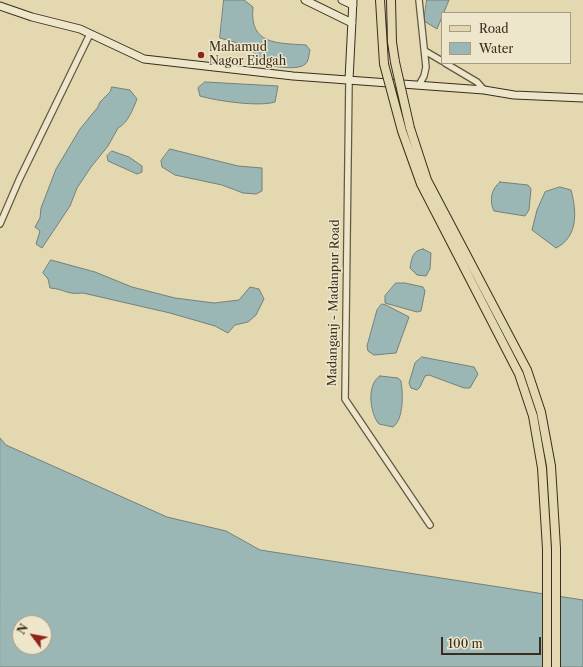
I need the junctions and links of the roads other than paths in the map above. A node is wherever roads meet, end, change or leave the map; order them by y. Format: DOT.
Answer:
graph roads {
  1 [pos="305,0"];
  2 [pos="342,0"];
  3 [pos="380,0"];
  4 [pos="391,0"];
  5 [pos="419,0"];
  6 [pos="353,2"];
  7 [pos="0,6"];
  8 [pos="352,23"];
  9 [pos="90,34"];
  10 [pos="425,50"];
  11 [pos="441,60"];
  12 [pos="447,64"];
  13 [pos="349,80"];
  14 [pos="419,85"];
  15 [pos="484,90"];
  16 [pos="583,98"];
  17 [pos="0,224"];
  18 [pos="430,525"];
  19 [pos="547,667"];
  20 [pos="556,667"];
  1 -- 8 [label="street"];
  2 -- 6 [label="street"];
  3 -- 19 [label="main road, bridge"];
  4 -- 20 [label="main road, bridge"];
  5 -- 10 [label="street"];
  6 -- 8 [label="street"];
  7 -- 9 [label="street"];
  8 -- 13 [label="street"];
  9 -- 13 [label="street"];
  9 -- 17 [label="street"];
  10 -- 11 [label="street"];
  10 -- 14 [label="street"];
  12 -- 15 [label="street"];
  13 -- 14 [label="street"];
  13 -- 18 [label="street, Madanganj - Madanpur Road"];
  14 -- 15 [label="street"];
  15 -- 16 [label="street"];
}
